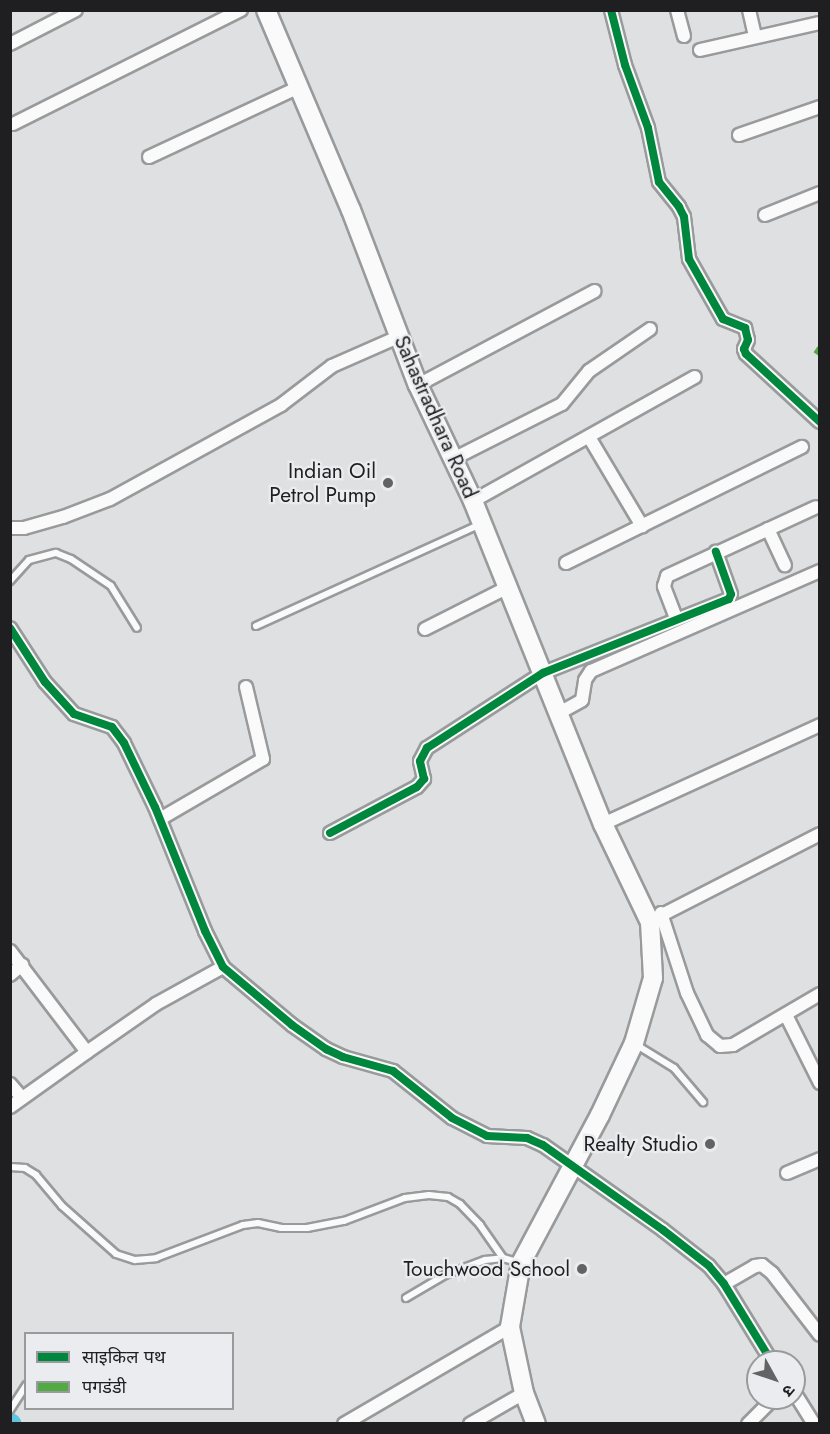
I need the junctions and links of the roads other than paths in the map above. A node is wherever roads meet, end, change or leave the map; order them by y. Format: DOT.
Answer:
graph roads {
  1 [pos="76,10"];
  2 [pos="241,10"];
  3 [pos="266,10"];
  4 [pos="611,10"];
  5 [pos="677,10"];
  6 [pos="749,10"];
  7 [pos="819,23"];
  8 [pos="684,36"];
  9 [pos="755,36"];
  10 [pos="10,44"];
  11 [pos="700,50"];
  12 [pos="299,87"];
  13 [pos="819,107"];
  14 [pos="13,124"];
  15 [pos="739,135"];
  16 [pos="149,158"];
  17 [pos="819,193"];
  18 [pos="765,215"];
  19 [pos="595,291"];
  20 [pos="650,329"];
  21 [pos="400,336"];
  22 [pos="695,376"];
  23 [pos="418,385"];
  24 [pos="819,422"];
  25 [pos="589,437"];
  26 [pos="802,447"];
  27 [pos="453,459"];
  28 [pos="473,501"];
  29 [pos="816,507"];
  30 [pos="482,523"];
  31 [pos="642,526"];
  32 [pos="10,528"];
  33 [pos="768,529"];
  34 [pos="716,552"];
  35 [pos="566,563"];
  36 [pos="784,565"];
  37 [pos="819,571"];
  38 [pos="10,581"];
  39 [pos="508,587"];
  40 [pos="676,618"];
  41 [pos="256,626"];
  42 [pos="10,628"];
  43 [pos="137,628"];
  44 [pos="425,629"];
  45 [pos="543,673"];
  46 [pos="246,687"];
  47 [pos="559,713"];
  48 [pos="819,725"];
  49 [pos="160,819"];
  50 [pos="603,824"];
  51 [pos="330,833"];
  52 [pos="819,834"];
  53 [pos="656,918"];
  54 [pos="10,951"];
  55 [pos="22,965"];
  56 [pos="223,967"];
  57 [pos="10,975"];
  58 [pos="819,994"];
  59 [pos="786,1015"];
  60 [pos="634,1043"];
  61 [pos="87,1052"];
  62 [pos="819,1083"];
  63 [pos="10,1084"];
  64 [pos="22,1098"];
  65 [pos="703,1102"];
  66 [pos="10,1107"];
  67 [pos="819,1159"];
  68 [pos="573,1165"];
  69 [pos="10,1167"];
  70 [pos="787,1173"];
  71 [pos="502,1258"];
  72 [pos="521,1263"];
  73 [pos="724,1284"];
  74 [pos="406,1298"];
  75 [pos="510,1327"];
  76 [pos="819,1335"];
  77 [pos="765,1350"];
  78 [pos="24,1389"];
  79 [pos="525,1393"];
  80 [pos="10,1410"];
  81 [pos="762,1410"];
  82 [pos="805,1410"];
  83 [pos="344,1424"];
  84 [pos="470,1424"];
  85 [pos="536,1424"];
  86 [pos="748,1424"];
  87 [pos="814,1424"];
  1 -- 10 [label="street"];
  2 -- 14 [label="street"];
  3 -- 12 [label="main road, Sahastradhara Road"];
  4 -- 24 [label="street"];
  5 -- 8 [label="street"];
  6 -- 9 [label="street"];
  7 -- 9 [label="street"];
  9 -- 11 [label="street"];
  12 -- 16 [label="street"];
  12 -- 21 [label="main road, Sahastradhara Road"];
  13 -- 15 [label="street"];
  17 -- 18 [label="street"];
  19 -- 23 [label="street"];
  20 -- 27 [label="street"];
  21 -- 23 [label="main road, Sahastradhara Road"];
  21 -- 32 [label="street"];
  22 -- 25 [label="street"];
  23 -- 27 [label="main road, Sahastradhara Road"];
  25 -- 28 [label="street"];
  25 -- 31 [label="street"];
  26 -- 31 [label="street"];
  27 -- 28 [label="main road, Sahastradhara Road"];
  28 -- 30 [label="main road, Sahastradhara Road"];
  29 -- 33 [label="street"];
  30 -- 39 [label="main road, Sahastradhara Road"];
  30 -- 41 [label="lane"];
  31 -- 35 [label="street"];
  33 -- 34 [label="street"];
  33 -- 36 [label="street"];
  34 -- 40 [label="street"];
  34 -- 40 [label="street"];
  37 -- 47 [label="street"];
  38 -- 43 [label="lane"];
  39 -- 44 [label="street"];
  39 -- 45 [label="main road, Sahastradhara Road"];
  40 -- 45 [label="street"];
  42 -- 49 [label="street"];
  45 -- 47 [label="main road, Sahastradhara Road"];
  45 -- 51 [label="street"];
  46 -- 49 [label="street"];
  47 -- 50 [label="main road, Sahastradhara Road"];
  48 -- 50 [label="street"];
  49 -- 56 [label="street"];
  50 -- 53 [label="main road, Sahastradhara Road"];
  52 -- 53 [label="street"];
  53 -- 59 [label="street"];
  53 -- 60 [label="main road, Sahastradhara Road"];
  54 -- 55 [label="street"];
  55 -- 57 [label="street"];
  55 -- 61 [label="street"];
  56 -- 61 [label="street"];
  56 -- 68 [label="street"];
  58 -- 59 [label="street"];
  59 -- 62 [label="street"];
  60 -- 65 [label="lane"];
  60 -- 68 [label="main road, Sahastradhara Road"];
  61 -- 64 [label="street"];
  63 -- 64 [label="street"];
  64 -- 66 [label="street"];
  67 -- 70 [label="street"];
  68 -- 72 [label="main road, Sahastradhara Road"];
  68 -- 73 [label="street"];
  69 -- 71 [label="lane"];
  71 -- 72 [label="lane"];
  71 -- 74 [label="lane"];
  72 -- 75 [label="main road, Sahastradhara Road"];
  73 -- 76 [label="street"];
  73 -- 77 [label="street"];
  75 -- 79 [label="main road, Sahastradhara Road"];
  75 -- 83 [label="street"];
  78 -- 80 [label="lane"];
  79 -- 84 [label="street"];
  79 -- 85 [label="main road, Sahastradhara Road"];
  81 -- 86 [label="street"];
  82 -- 87 [label="street"];
}
